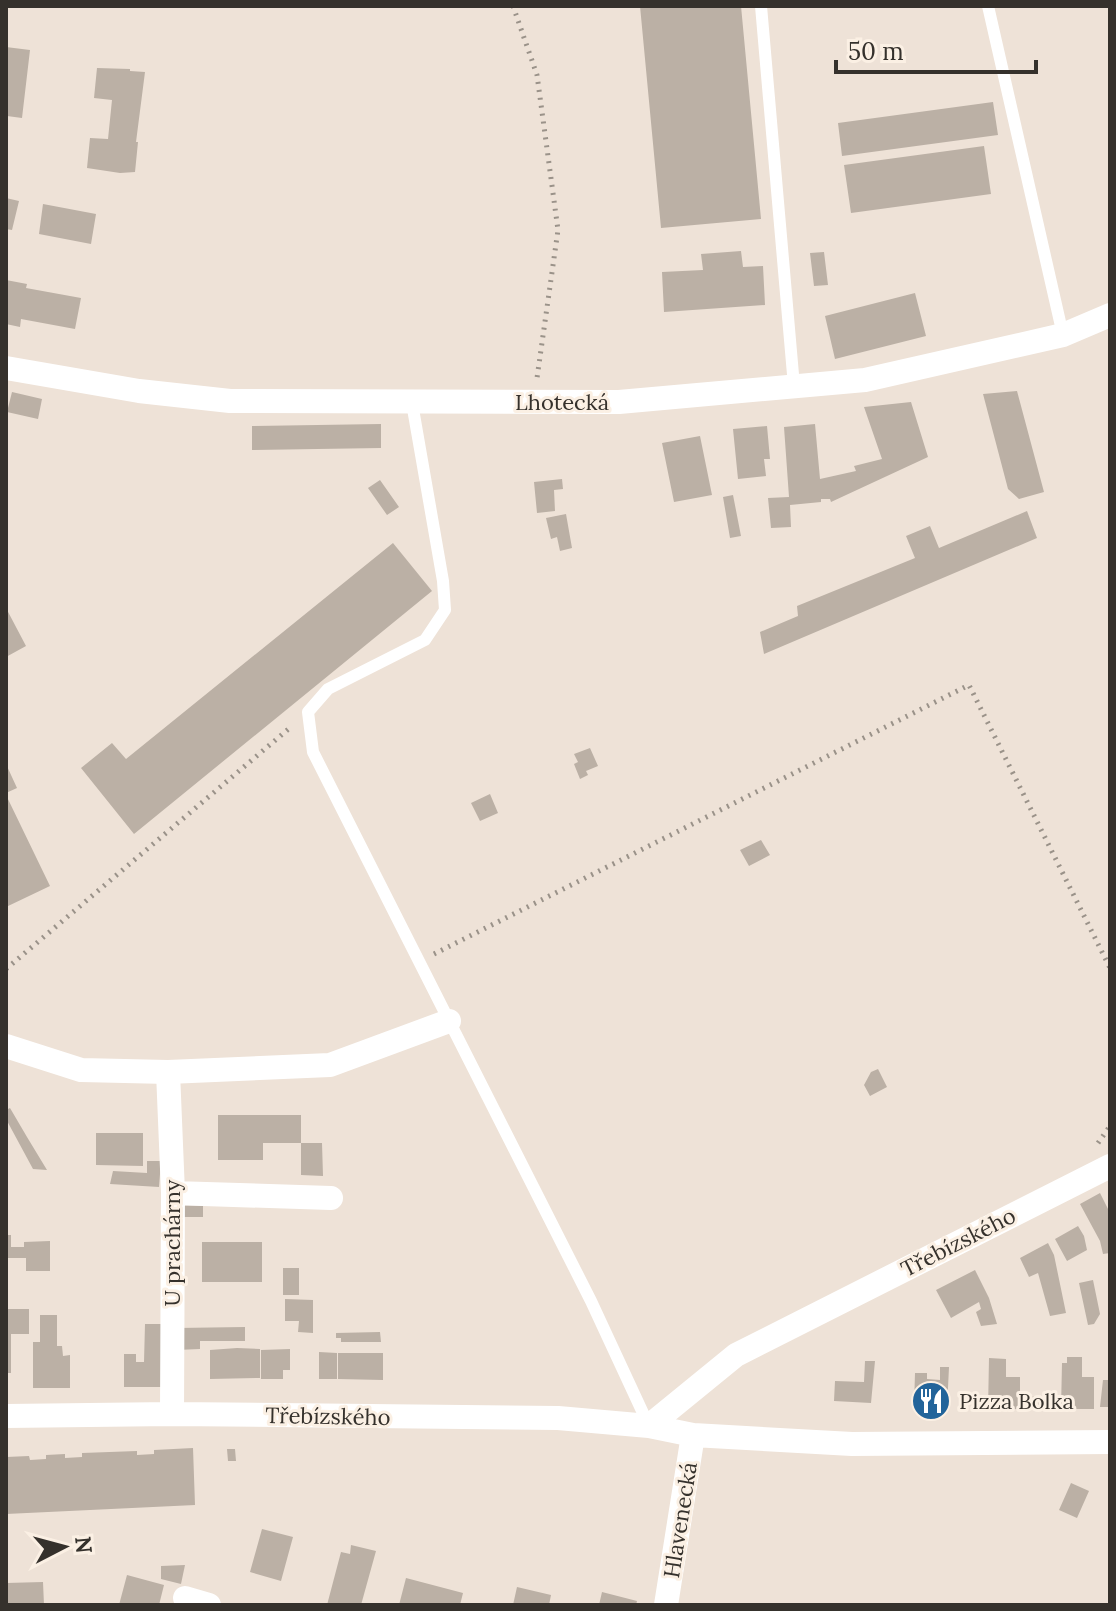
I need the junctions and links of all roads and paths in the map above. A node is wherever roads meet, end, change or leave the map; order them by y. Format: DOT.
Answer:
graph roads {
  1 [pos="513,6"];
  2 [pos="761,6"];
  3 [pos="988,6"];
  4 [pos="1110,315"];
  5 [pos="1063,335"];
  6 [pos="6,368"];
  7 [pos="794,386"];
  8 [pos="534,402"];
  9 [pos="412,403"];
  10 [pos="308,712"];
  11 [pos="419,962"];
  12 [pos="1110,968"];
  13 [pos="6,969"];
  14 [pos="449,1021"];
  15 [pos="6,1046"];
  16 [pos="168,1072"];
  17 [pos="1110,1166"];
  18 [pos="173,1193"];
  19 [pos="331,1198"];
  20 [pos="172,1414"];
  21 [pos="6,1416"];
  22 [pos="649,1426"];
  23 [pos="693,1435"];
  24 [pos="1110,1442"];
  25 [pos="185,1598"];
  26 [pos="209,1605"];
  27 [pos="666,1605"];
  1 -- 8 [label="path"];
  2 -- 7 [label="lane"];
  3 -- 5 [label="lane"];
  4 -- 5 [label="street, Lhotecká"];
  5 -- 7 [label="street, Lhotecká"];
  6 -- 9 [label="street, Lhotecká"];
  7 -- 8 [label="street, Lhotecká"];
  8 -- 9 [label="street, Lhotecká"];
  9 -- 10 [label="lane"];
  10 -- 11 [label="lane"];
  10 -- 13 [label="path"];
  11 -- 12 [label="path"];
  11 -- 14 [label="lane"];
  14 -- 16 [label="street"];
  14 -- 22 [label="lane"];
  15 -- 16 [label="street"];
  16 -- 18 [label="street, U prachárny"];
  17 -- 22 [label="street, Třebízského"];
  18 -- 19 [label="street"];
  18 -- 20 [label="street, U prachárny"];
  20 -- 21 [label="street, Třebízského"];
  20 -- 22 [label="street, Třebízského"];
  22 -- 23 [label="street, Třebízského"];
  23 -- 24 [label="street, Třebízského"];
  23 -- 27 [label="street, Hlavenecká"];
  25 -- 26 [label="street"];
}
